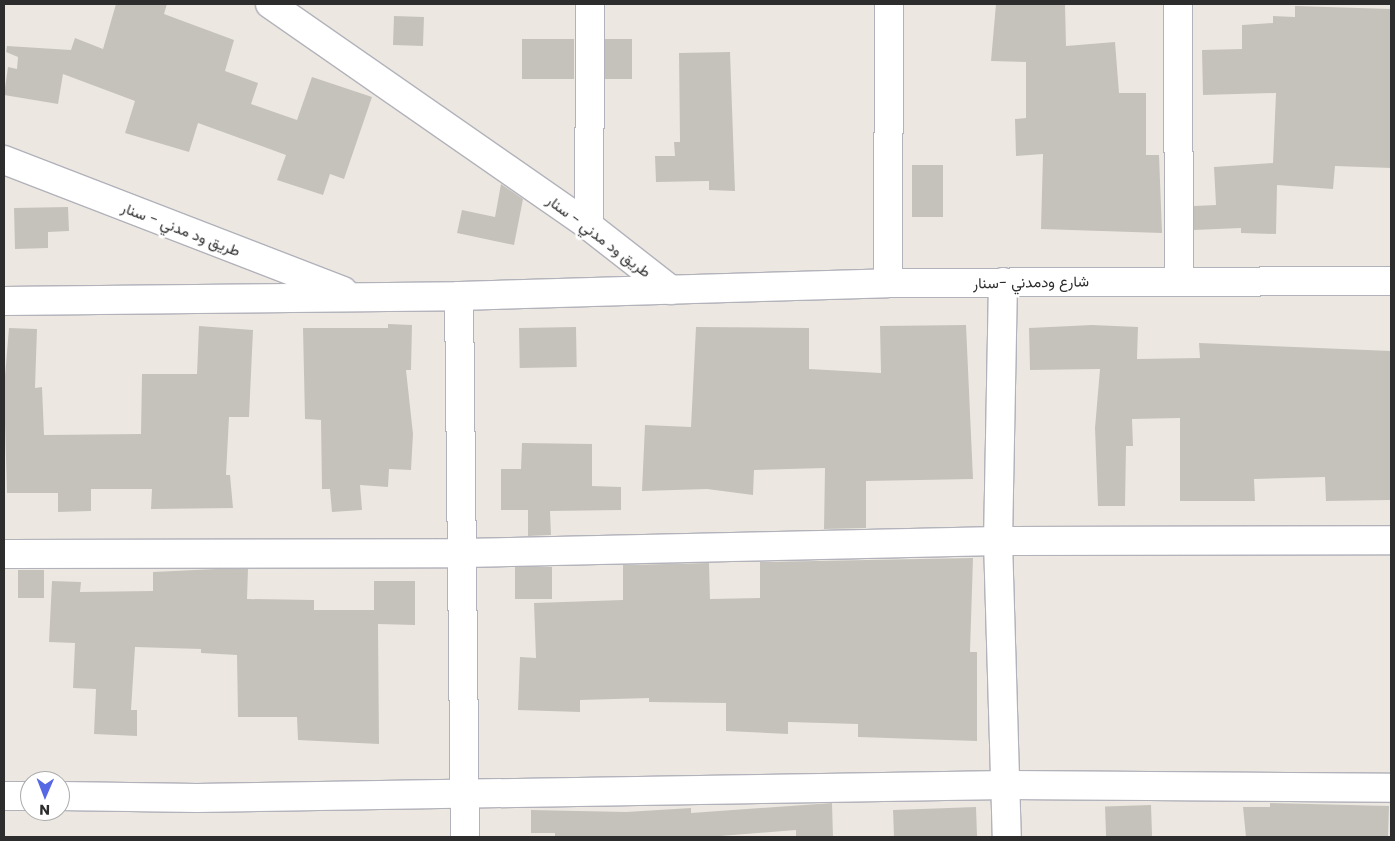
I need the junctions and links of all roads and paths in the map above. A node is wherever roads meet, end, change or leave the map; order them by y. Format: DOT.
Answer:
graph roads {
  1 [pos="270,4"];
  2 [pos="590,4"];
  3 [pos="888,4"];
  4 [pos="1178,4"];
  5 [pos="4,160"];
  6 [pos="589,226"];
  7 [pos="1180,280"];
  8 [pos="1391,281"];
  9 [pos="1003,282"];
  10 [pos="888,283"];
  11 [pos="671,290"];
  12 [pos="458,296"];
  13 [pos="359,297"];
  14 [pos="4,301"];
  15 [pos="1391,540"];
  16 [pos="998,542"];
  17 [pos="462,553"];
  18 [pos="4,554"];
  19 [pos="1006,786"];
  20 [pos="1391,788"];
  21 [pos="465,792"];
  22 [pos="4,796"];
  23 [pos="20,796"];
  24 [pos="70,796"];
  25 [pos="465,837"];
  26 [pos="1007,837"];
  1 -- 6 [label="street, طريق ود مدني - سنار"];
  2 -- 6 [label="street"];
  3 -- 10 [label="street"];
  4 -- 7 [label="street"];
  5 -- 13 [label="street, طريق ود مدني - سنار"];
  6 -- 11 [label="street, طريق ود مدني - سنار"];
  7 -- 8 [label="street, شارع ودمدني -سنار"];
  7 -- 9 [label="street, شارع ودمدني -سنار"];
  9 -- 10 [label="street, شارع ودمدني -سنار"];
  9 -- 16 [label="street"];
  10 -- 11 [label="street, شارع ودمدني -سنار"];
  11 -- 12 [label="street, طريق ود مدني - سنار"];
  12 -- 13 [label="street, طريق ود مدني - سنار"];
  12 -- 17 [label="street"];
  13 -- 14 [label="street, طريق ود مدني - سنار"];
  15 -- 16 [label="street"];
  16 -- 17 [label="street"];
  16 -- 19 [label="street"];
  17 -- 18 [label="street"];
  17 -- 21 [label="street"];
  19 -- 20 [label="street"];
  19 -- 21 [label="street"];
  19 -- 26 [label="street"];
  21 -- 24 [label="street"];
  21 -- 25 [label="street"];
  22 -- 23 [label="street"];
}
